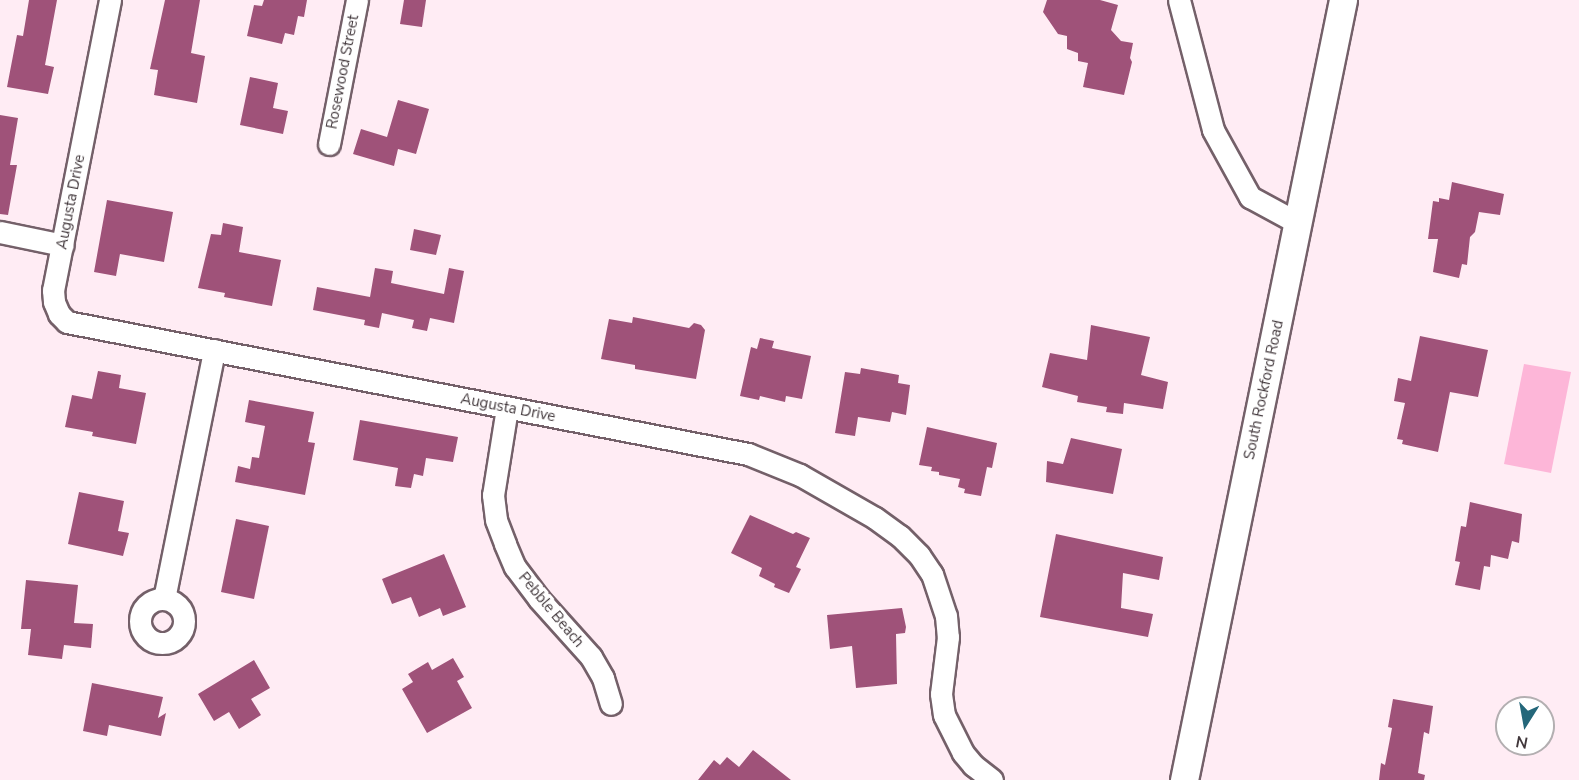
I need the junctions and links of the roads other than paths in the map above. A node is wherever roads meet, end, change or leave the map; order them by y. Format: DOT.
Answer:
graph roads {
  1 [pos="110,0"];
  2 [pos="357,0"];
  3 [pos="1179,0"];
  4 [pos="1343,0"];
  5 [pos="329,144"];
  6 [pos="1298,223"];
  7 [pos="0,232"];
  8 [pos="63,245"];
  9 [pos="214,350"];
  10 [pos="507,408"];
  11 [pos="164,599"];
  12 [pos="611,704"];
  13 [pos="992,780"];
  14 [pos="1184,780"];
  1 -- 8 [label="street, Augusta Drive"];
  2 -- 5 [label="street, Rosewood Street"];
  3 -- 6 [label="street"];
  4 -- 6 [label="street, South Rockford Road"];
  6 -- 14 [label="street, South Rockford Road"];
  7 -- 8 [label="street"];
  8 -- 9 [label="street, Augusta Drive"];
  9 -- 10 [label="street, Augusta Drive"];
  9 -- 11 [label="street"];
  10 -- 12 [label="street, Pebble Beach"];
  10 -- 13 [label="street, Augusta Drive"];
}
